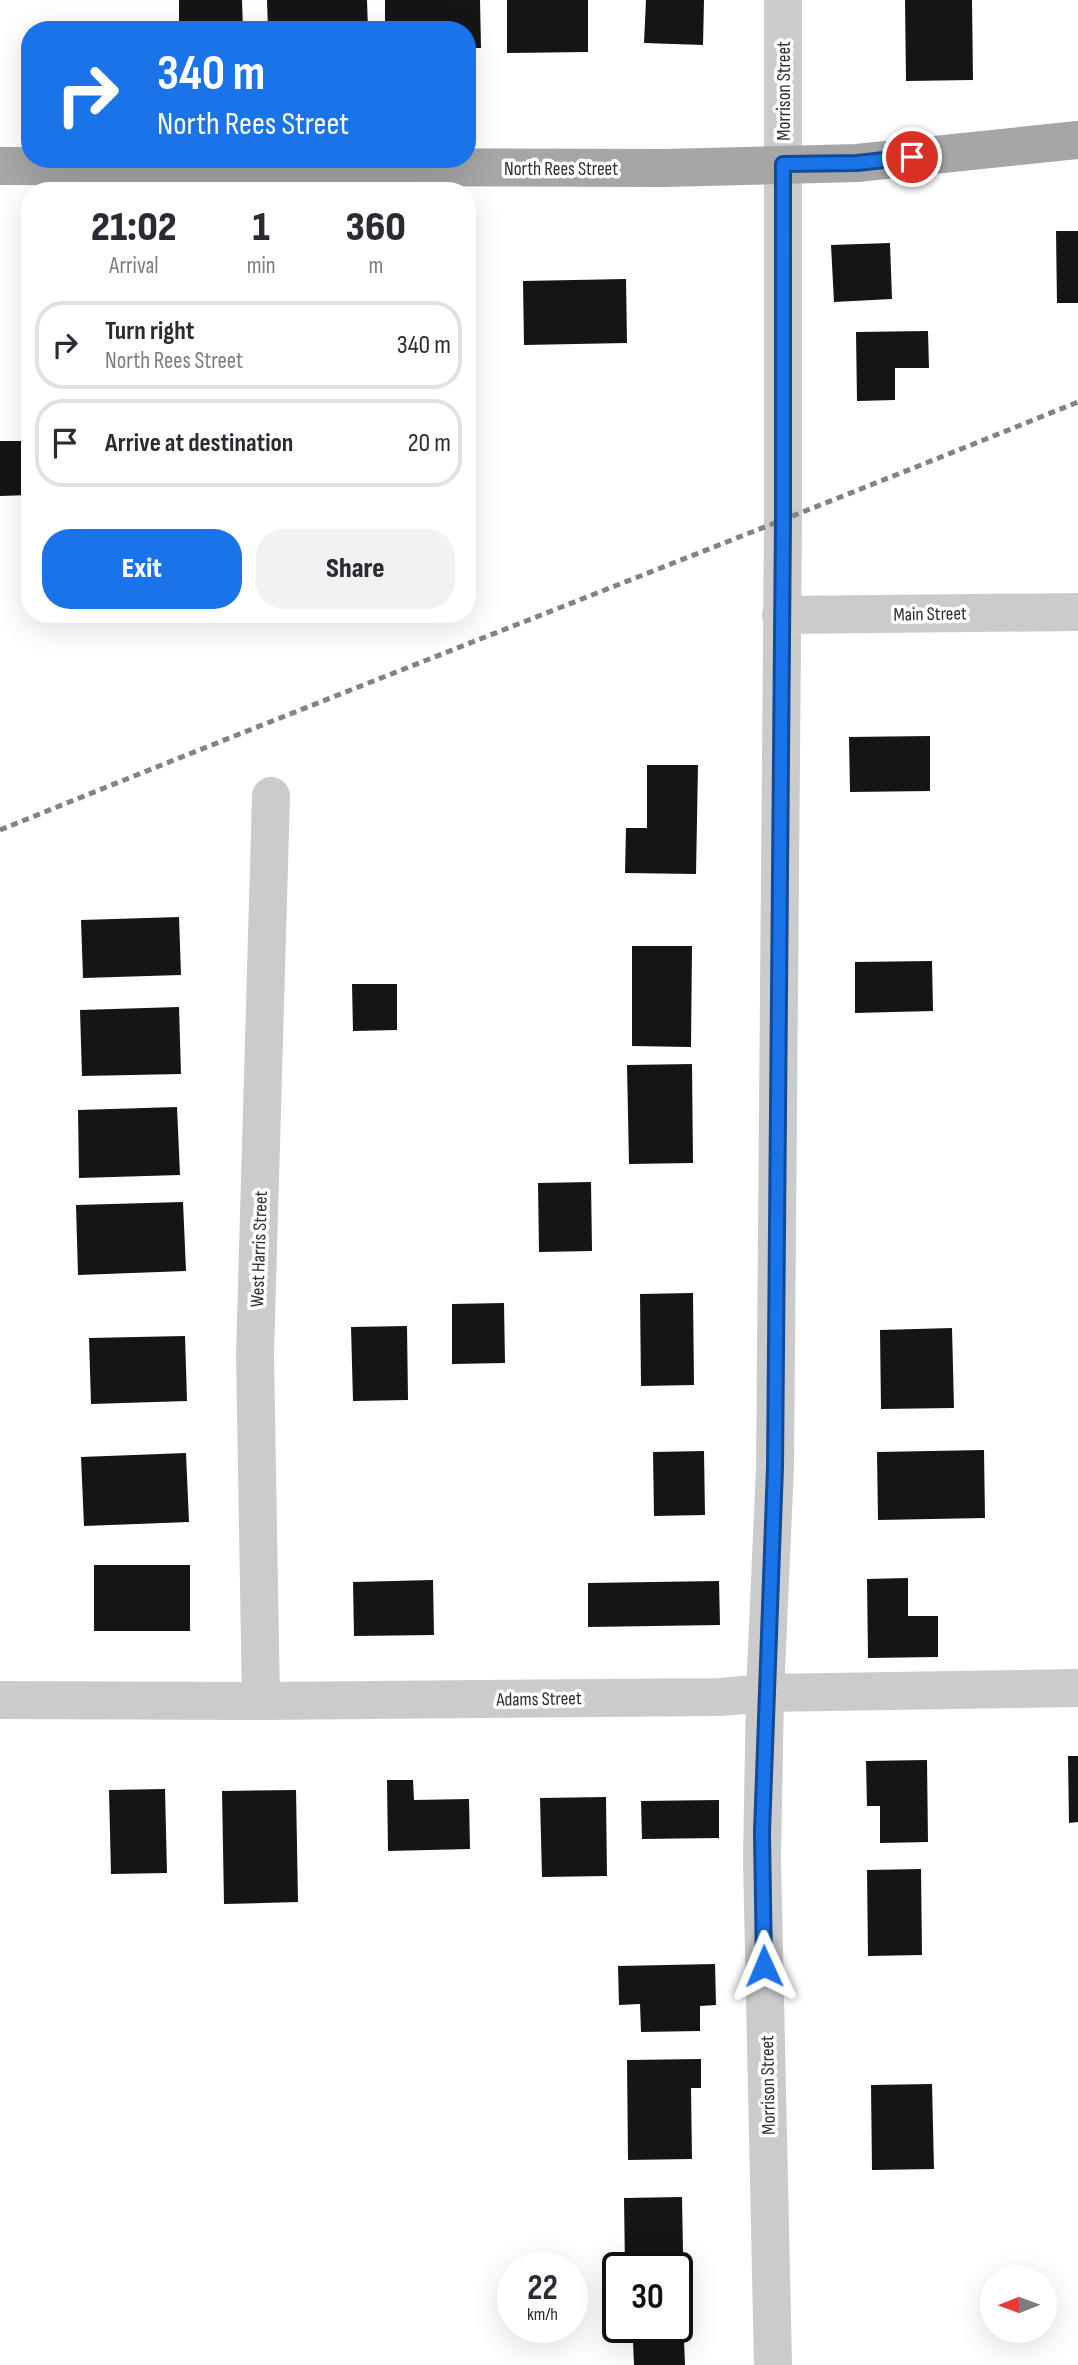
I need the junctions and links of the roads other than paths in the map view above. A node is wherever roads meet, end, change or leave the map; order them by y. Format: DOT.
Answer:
graph roads {
  1 [pos="783,0"];
  2 [pos="1078,140"];
  3 [pos="783,164"];
  4 [pos="0,166"];
  5 [pos="21,166"];
  6 [pos="476,167"];
  7 [pos="1078,612"];
  8 [pos="781,615"];
  9 [pos="271,796"];
  10 [pos="1078,1688"];
  11 [pos="765,1693"];
  12 [pos="0,1700"];
  13 [pos="261,1701"];
  14 [pos="774,2365"];
  1 -- 3 [label="street, Morrison Street"];
  2 -- 3 [label="main road, North Rees Street"];
  3 -- 6 [label="main road, North Rees Street"];
  3 -- 8 [label="street, Morrison Street"];
  4 -- 5 [label="main road, North Rees Street"];
  7 -- 8 [label="street, Main Street"];
  8 -- 11 [label="street, Morrison Street"];
  9 -- 13 [label="street, West Harris Street"];
  10 -- 11 [label="street, Adams Street"];
  11 -- 13 [label="street, Adams Street"];
  11 -- 14 [label="street, Morrison Street"];
  12 -- 13 [label="street, Adams Street"];
}
